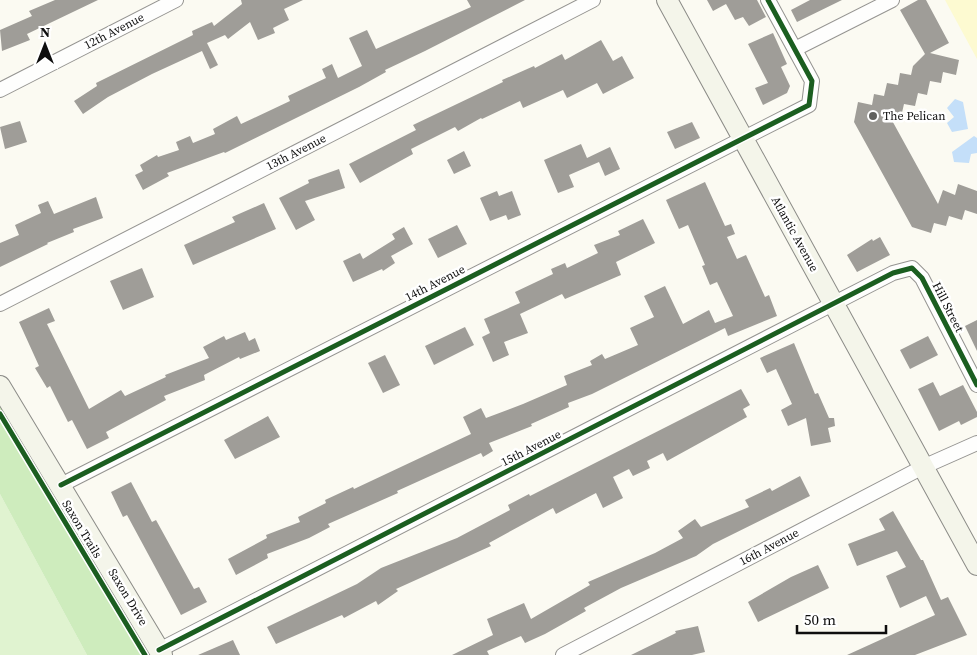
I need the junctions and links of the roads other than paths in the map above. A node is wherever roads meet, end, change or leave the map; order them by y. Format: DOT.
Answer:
graph roads {
  1 [pos="176,0"];
  2 [pos="593,0"];
  3 [pos="668,0"];
  4 [pos="768,0"];
  5 [pos="892,0"];
  6 [pos="795,49"];
  7 [pos="0,90"];
  8 [pos="742,137"];
  9 [pos="912,268"];
  10 [pos="0,304"];
  11 [pos="834,305"];
  12 [pos="977,385"];
  13 [pos="0,386"];
  14 [pos="977,443"];
  15 [pos="923,467"];
  16 [pos="61,485"];
  17 [pos="977,564"];
  18 [pos="161,652"];
  19 [pos="564,655"];
  1 -- 7 [label="street, 12th Avenue"];
  2 -- 10 [label="street, 13th Avenue"];
  3 -- 8 [label="main road, Atlantic Avenue"];
  4 -- 6 [label="street"];
  5 -- 6 [label="street"];
  6 -- 8 [label="street, 14th Avenue"];
  8 -- 11 [label="main road, Atlantic Avenue"];
  8 -- 16 [label="street, 14th Avenue"];
  9 -- 11 [label="street, 15th Avenue"];
  9 -- 12 [label="street, Hill Street"];
  11 -- 15 [label="main road, Atlantic Avenue"];
  11 -- 18 [label="street, 15th Avenue"];
  13 -- 16 [label="main road, Saxon Drive"];
  14 -- 15 [label="street, 16th Avenue"];
  15 -- 17 [label="main road, Atlantic Avenue"];
  15 -- 19 [label="street, 16th Avenue"];
  16 -- 18 [label="main road, Saxon Drive"];
}
